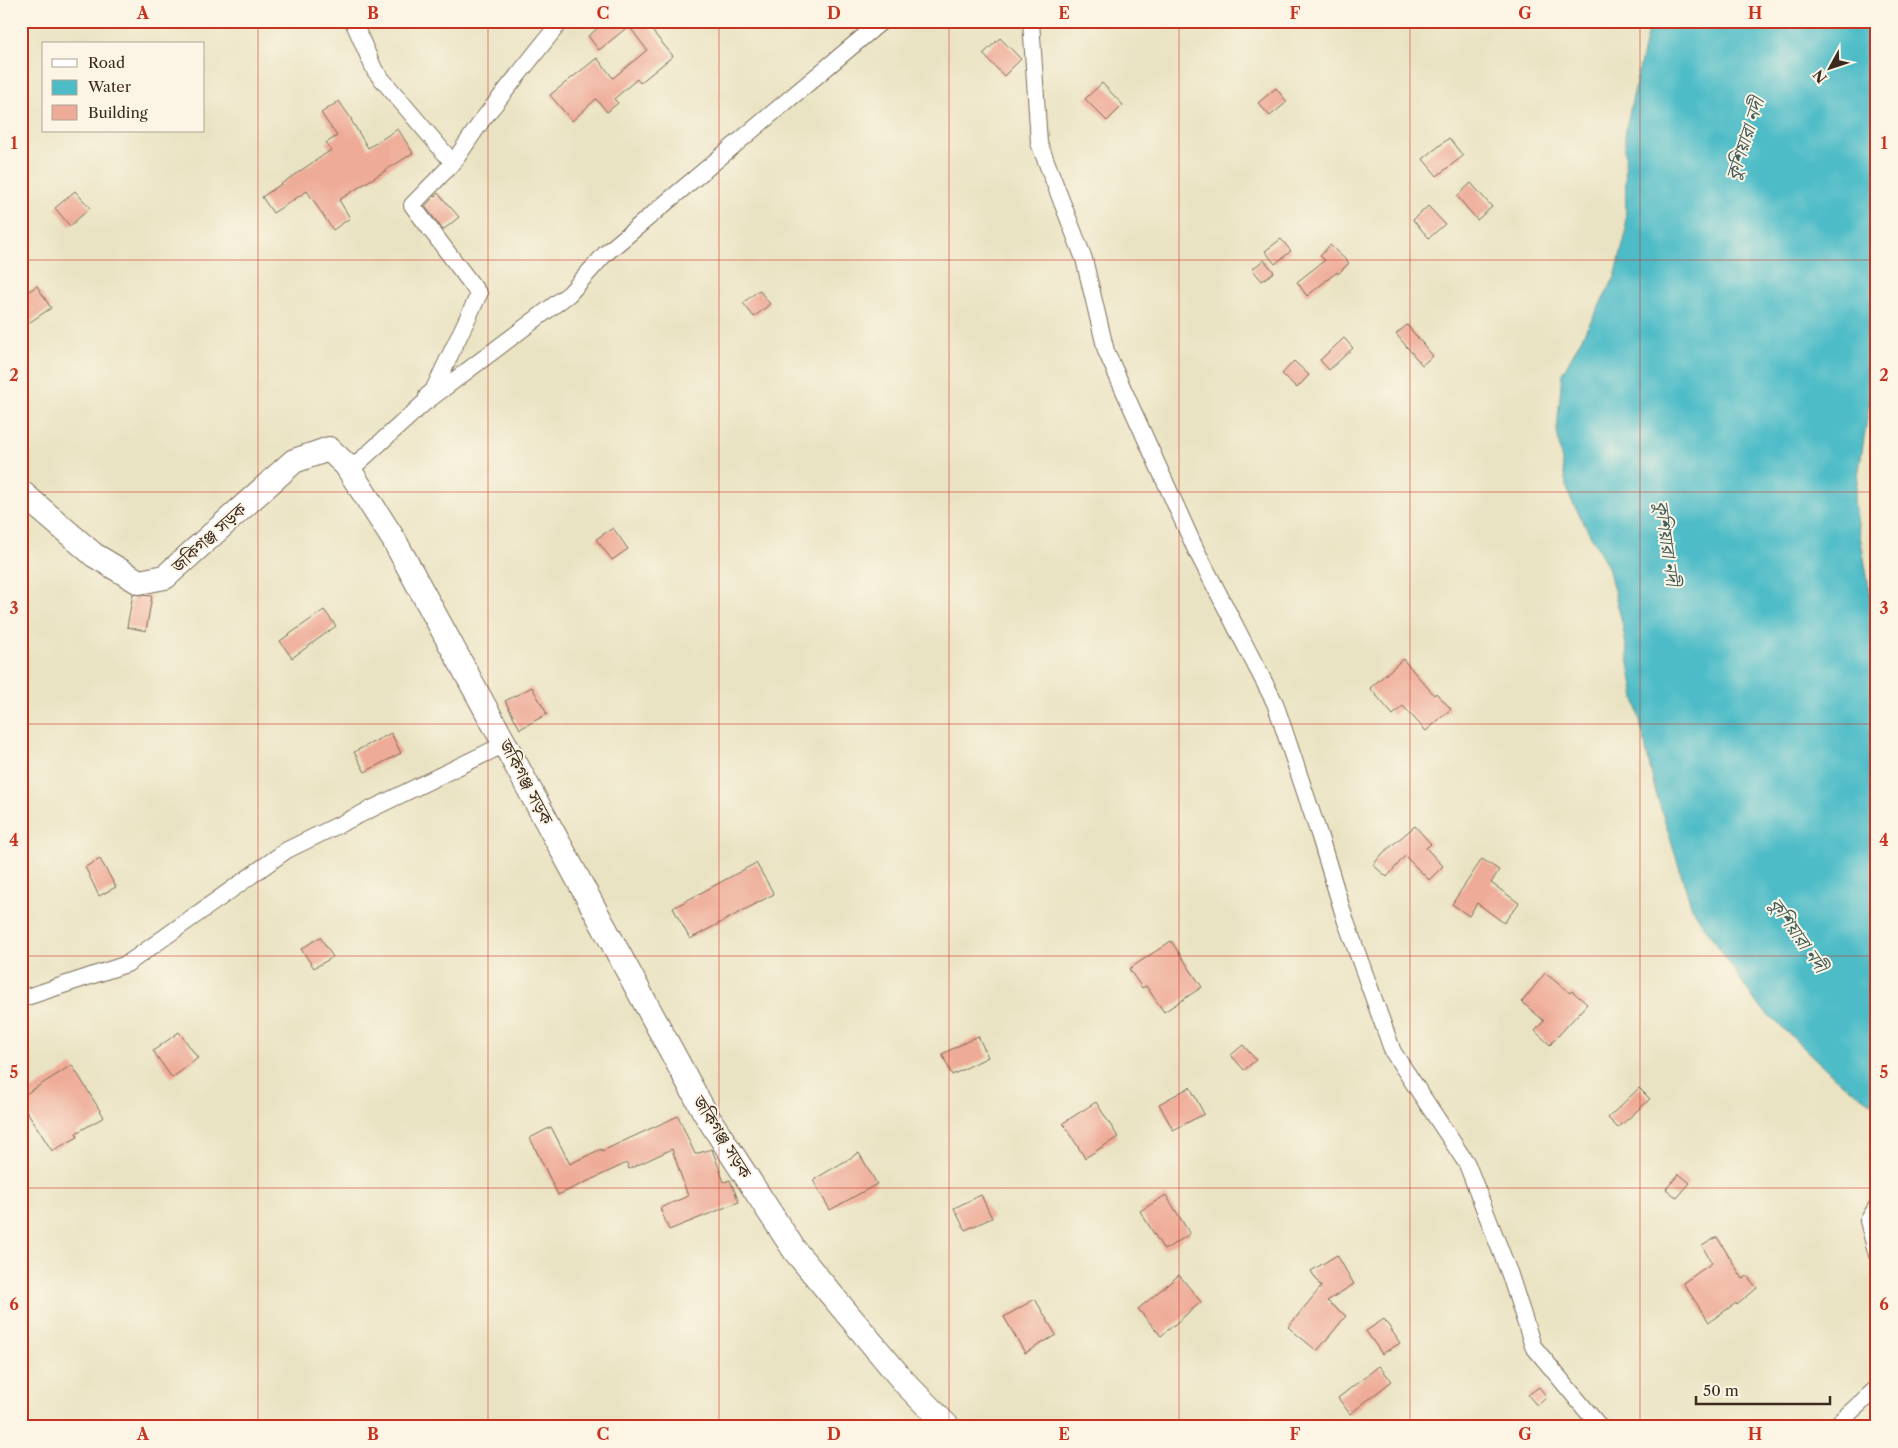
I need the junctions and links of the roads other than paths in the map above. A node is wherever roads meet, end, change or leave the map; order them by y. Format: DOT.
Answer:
graph roads {
  1 [pos="353,21"];
  2 [pos="561,21"];
  3 [pos="882,21"];
  4 [pos="1032,21"];
  5 [pos="453,163"];
  6 [pos="348,468"];
  7 [pos="21,492"];
  8 [pos="505,744"];
  9 [pos="21,999"];
  10 [pos="1877,1206"];
  11 [pos="1877,1255"];
  12 [pos="1877,1388"];
  13 [pos="948,1427"];
  14 [pos="1600,1427"];
  15 [pos="1834,1427"];
  1 -- 5 [label="street"];
  2 -- 5 [label="street"];
  3 -- 6 [label="street"];
  4 -- 14 [label="street"];
  5 -- 6 [label="street"];
  6 -- 7 [label="main road, জকিগঞ্জ সড়ক"];
  6 -- 8 [label="main road, জকিগঞ্জ সড়ক"];
  8 -- 9 [label="street"];
  8 -- 13 [label="main road, জকিগঞ্জ সড়ক"];
  10 -- 11 [label="street"];
  12 -- 15 [label="street"];
}
